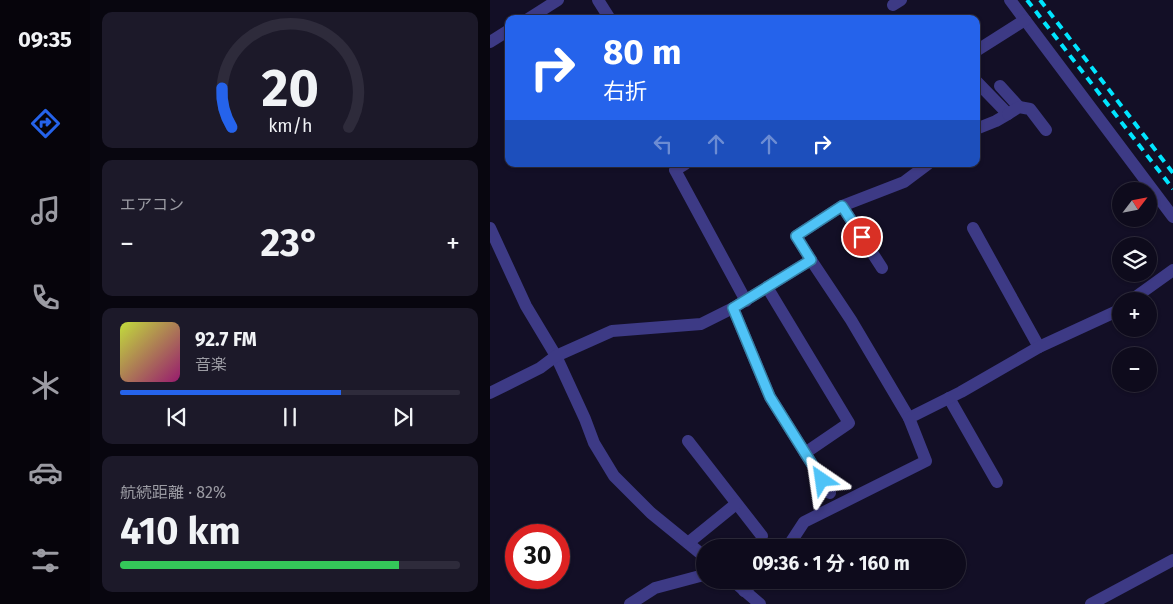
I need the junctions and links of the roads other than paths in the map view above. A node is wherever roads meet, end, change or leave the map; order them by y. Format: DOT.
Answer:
graph roads {
  1 [pos="558,0"];
  2 [pos="598,0"];
  3 [pos="1010,0"];
  4 [pos="534,15"];
  5 [pos="607,15"];
  6 [pos="1025,20"];
  7 [pos="505,33"];
  8 [pos="490,42"];
  9 [pos="980,48"];
  10 [pos="980,84"];
  11 [pos="1000,86"];
  12 [pos="1013,111"];
  13 [pos="980,127"];
  14 [pos="1046,130"];
  15 [pos="680,167"];
  16 [pos="924,167"];
  17 [pos="842,206"];
  18 [pos="1173,217"];
  19 [pos="490,228"];
  20 [pos="973,228"];
  21 [pos="811,260"];
  22 [pos="882,268"];
  23 [pos="1173,270"];
  24 [pos="767,287"];
  25 [pos="1142,292"];
  26 [pos="746,301"];
  27 [pos="733,308"];
  28 [pos="1112,313"];
  29 [pos="1039,347"];
  30 [pos="556,356"];
  31 [pos="490,393"];
  32 [pos="949,398"];
  33 [pos="909,418"];
  34 [pos="688,441"];
  35 [pos="805,453"];
  36 [pos="997,482"];
  37 [pos="830,493"];
  38 [pos="736,504"];
  39 [pos="762,536"];
  40 [pos="793,539"];
  41 [pos="688,543"];
  42 [pos="696,550"];
  43 [pos="1173,560"];
  44 [pos="696,577"];
  45 [pos="744,591"];
  46 [pos="630,604"];
  47 [pos="760,604"];
  48 [pos="1091,604"];
  1 -- 4 [label="street"];
  2 -- 5 [label="street"];
  3 -- 6 [label="street"];
  6 -- 9 [label="street"];
  6 -- 18 [label="street"];
  7 -- 8 [label="street"];
  10 -- 12 [label="street"];
  11 -- 12 [label="street"];
  12 -- 13 [label="street"];
  12 -- 14 [label="street"];
  15 -- 26 [label="street"];
  16 -- 17 [label="street"];
  17 -- 21 [label="street"];
  17 -- 22 [label="street"];
  19 -- 30 [label="street"];
  20 -- 29 [label="street"];
  21 -- 24 [label="street"];
  21 -- 33 [label="street"];
  23 -- 25 [label="street"];
  24 -- 26 [label="street"];
  24 -- 35 [label="street"];
  26 -- 27 [label="street"];
  27 -- 30 [label="street"];
  27 -- 35 [label="street"];
  28 -- 29 [label="street"];
  29 -- 32 [label="street"];
  30 -- 31 [label="street"];
  30 -- 41 [label="street"];
  32 -- 33 [label="street"];
  32 -- 36 [label="street"];
  33 -- 40 [label="street"];
  34 -- 38 [label="street"];
  35 -- 37 [label="street"];
  38 -- 39 [label="street"];
  38 -- 41 [label="street"];
  41 -- 42 [label="street"];
  43 -- 48 [label="street"];
  44 -- 46 [label="street"];
  45 -- 47 [label="street"];
}
